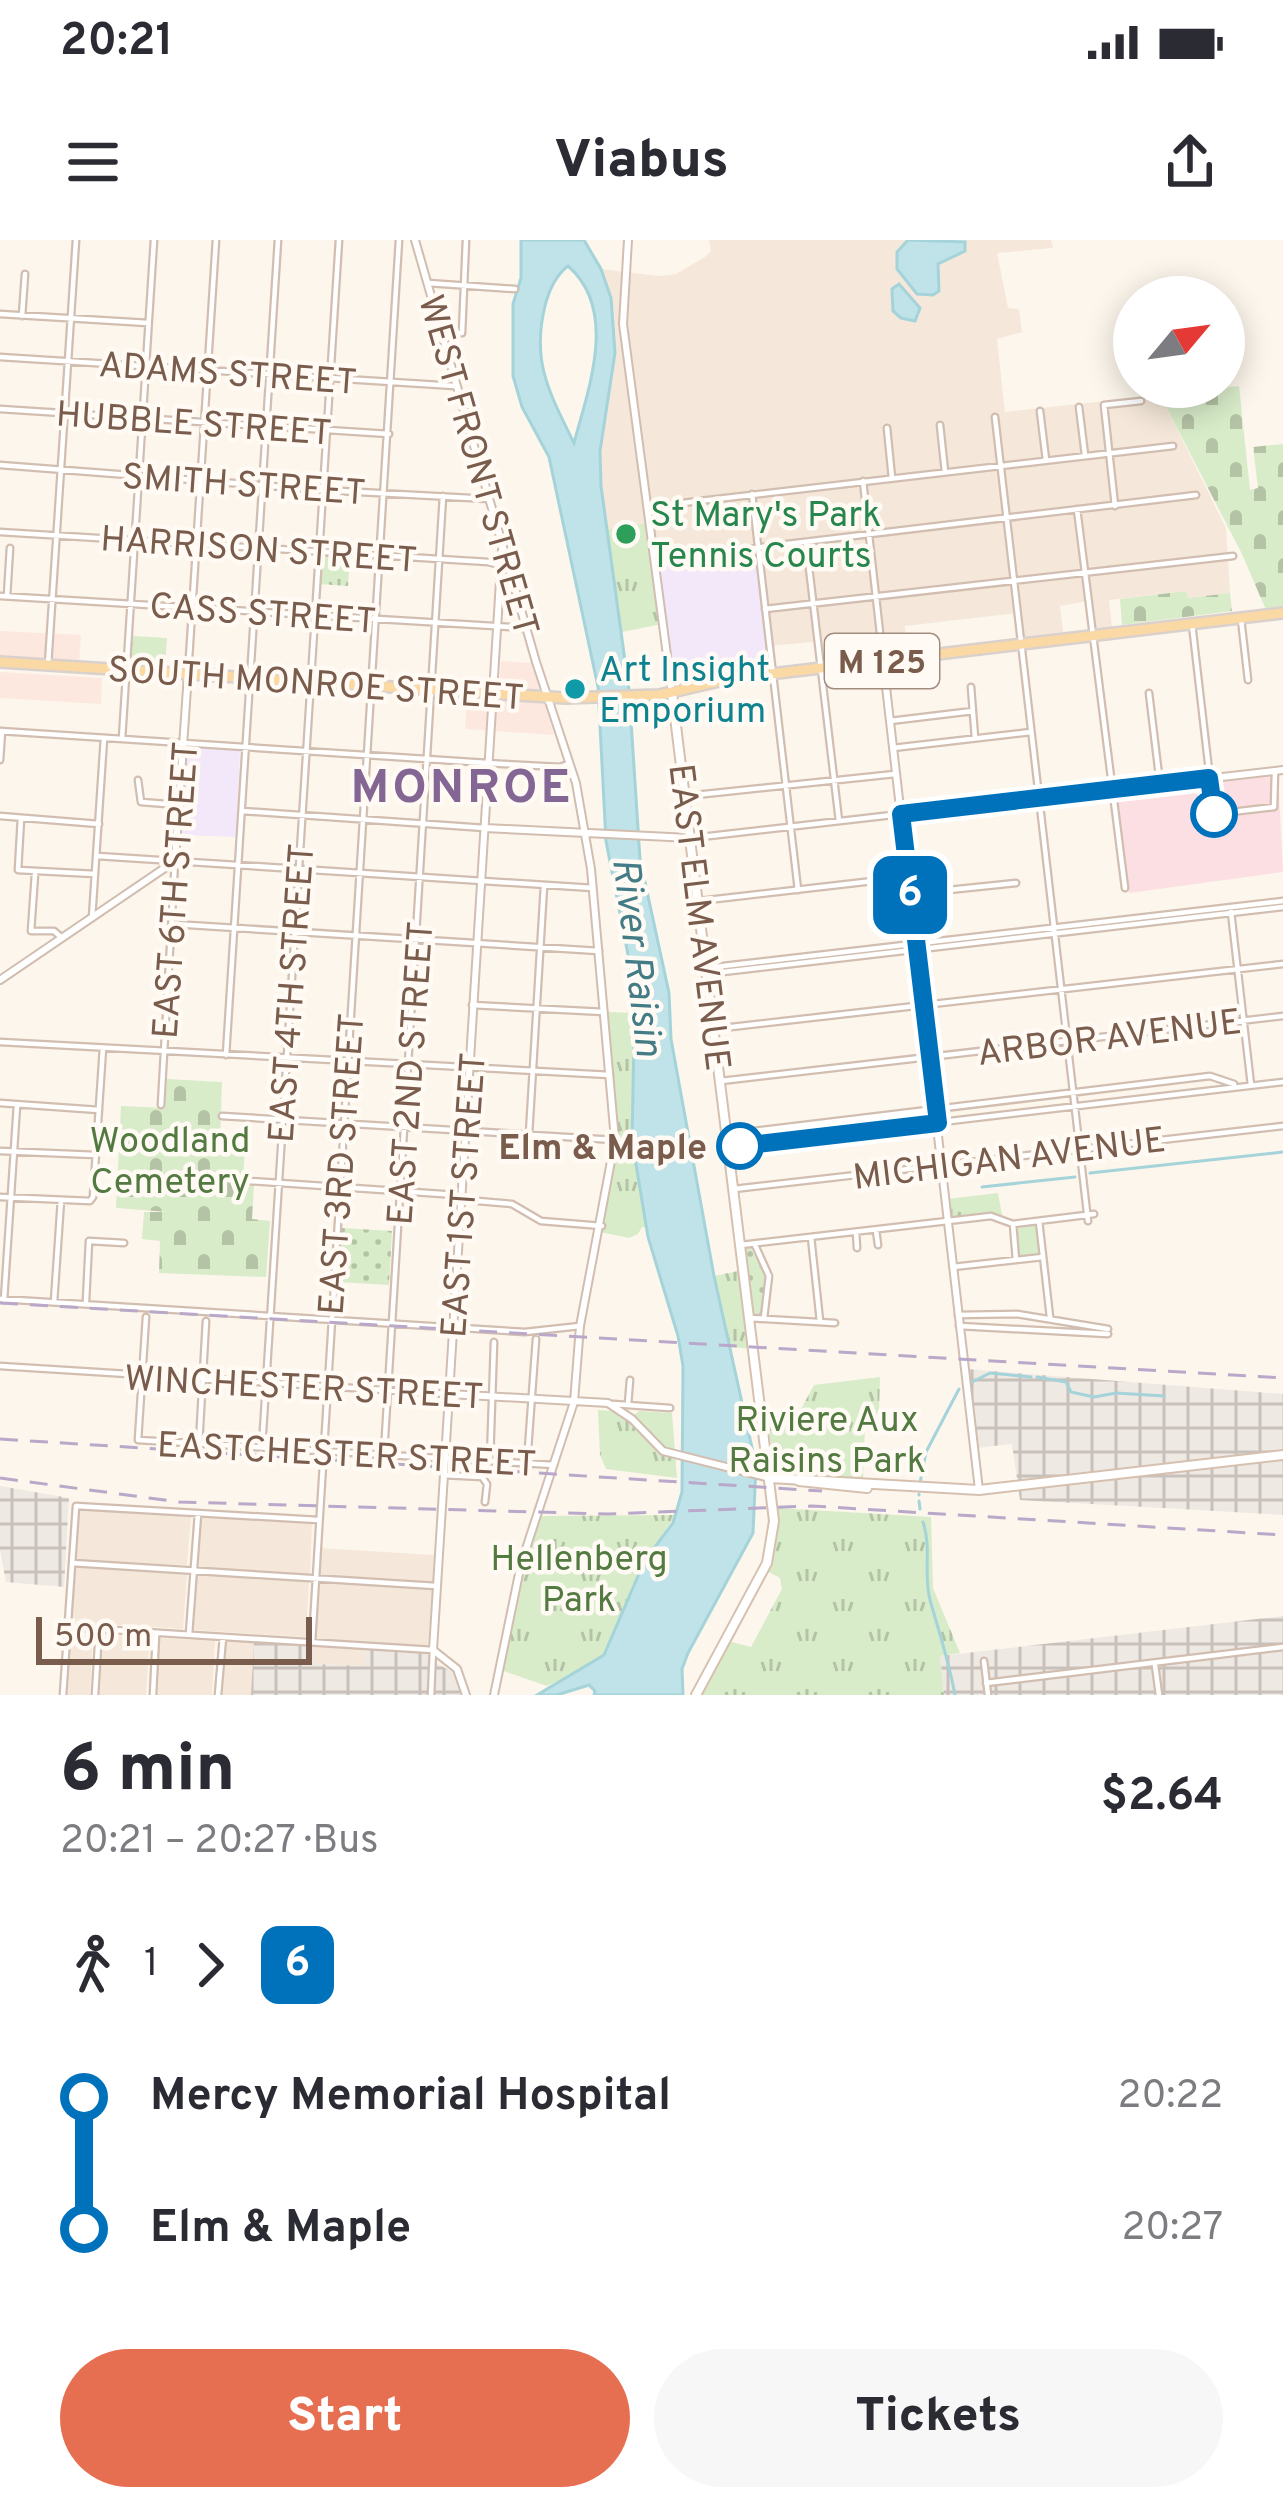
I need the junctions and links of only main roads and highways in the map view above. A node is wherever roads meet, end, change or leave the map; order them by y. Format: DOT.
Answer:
graph roads {
  1 [pos="1283,614"];
  2 [pos="0,662"];
  3 [pos="672,693"];
  4 [pos="1283,1455"];
  5 [pos="770,1478"];
  6 [pos="696,1695"];
  1 -- 3 [label="main road, M 125"];
  2 -- 3 [label="main road, SOUTH MONROE STREET / M 125"];
  3 -- 5 [label="main road, EAST ELM AVENUE"];
  4 -- 5 [label="main road"];
  5 -- 6 [label="main road, EAST ELM AVENUE"];
}
